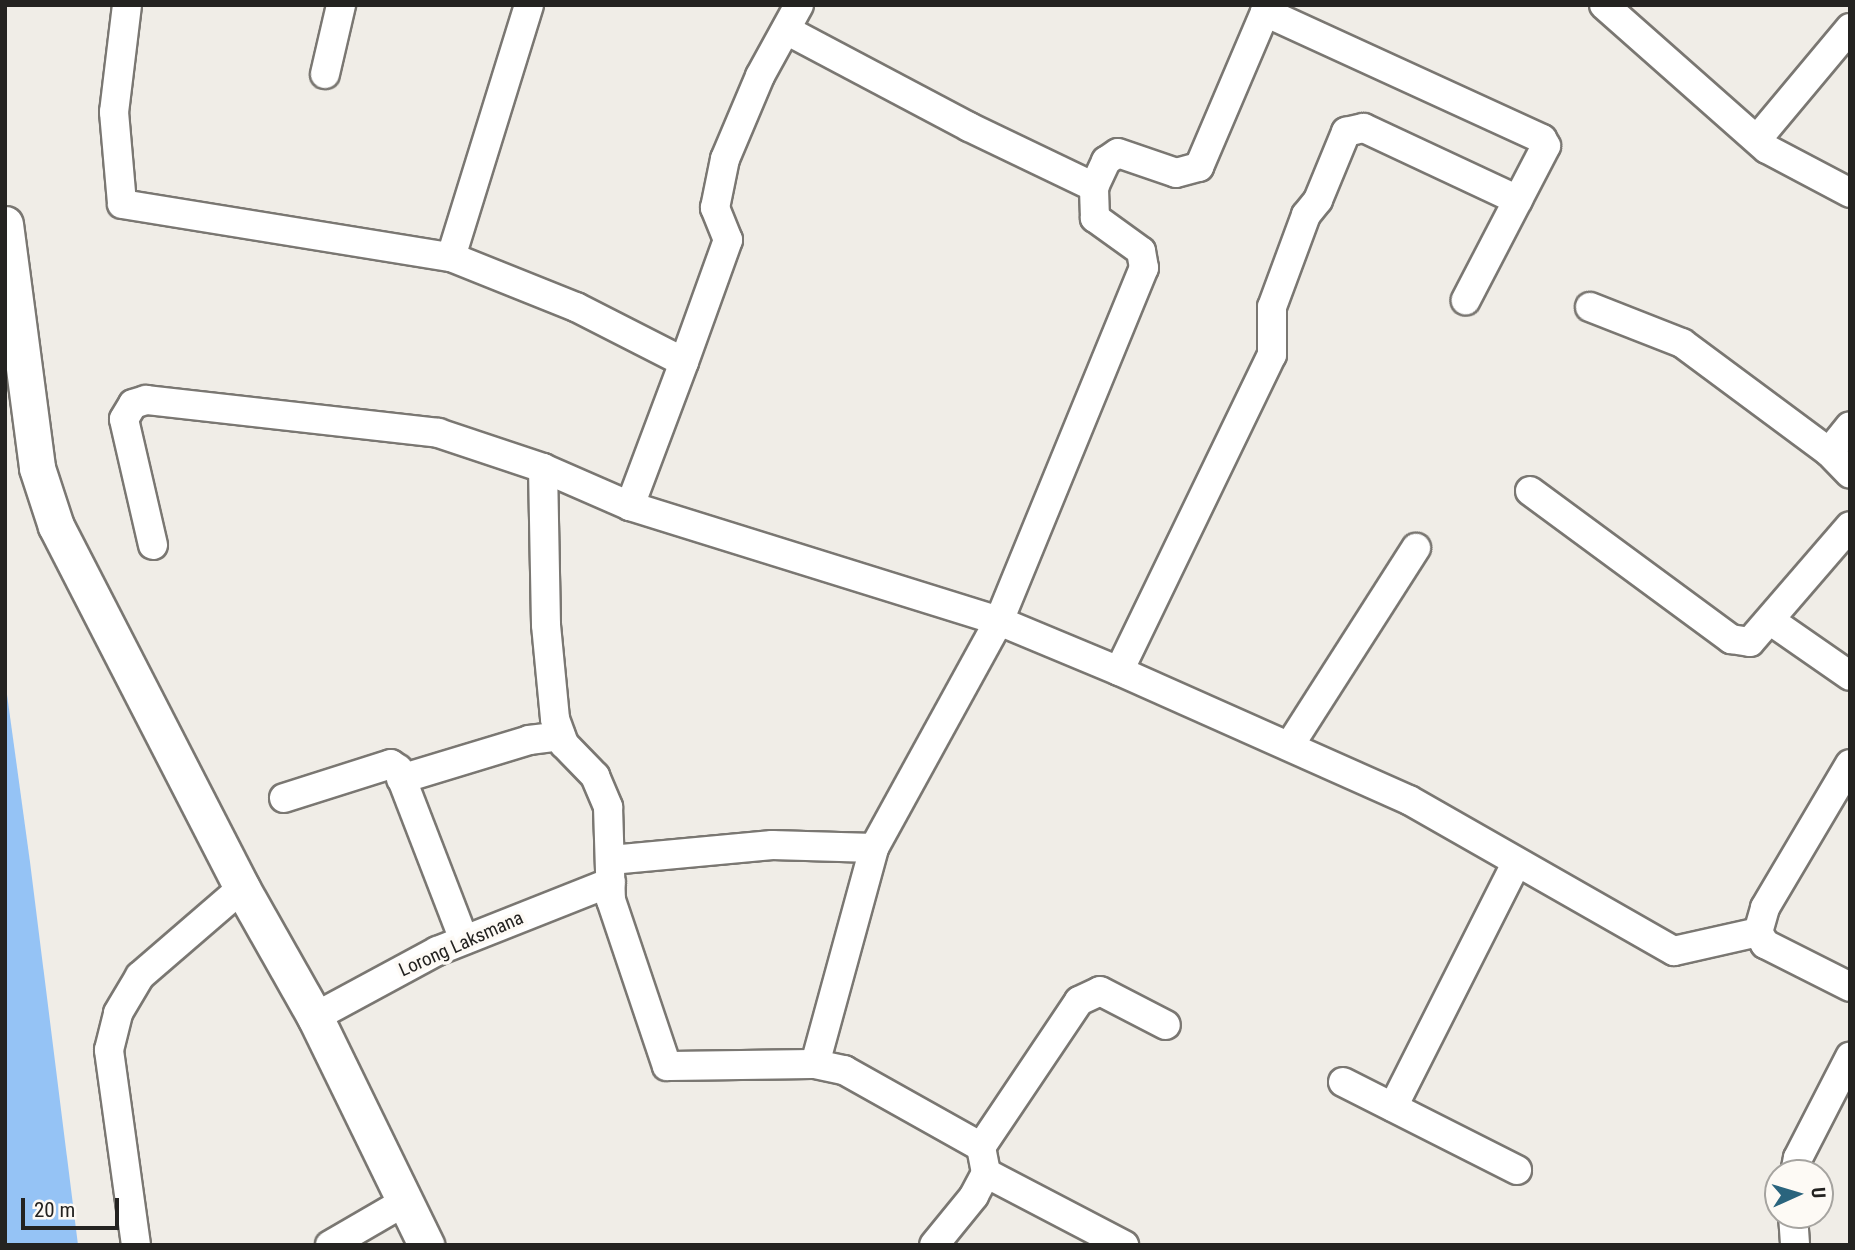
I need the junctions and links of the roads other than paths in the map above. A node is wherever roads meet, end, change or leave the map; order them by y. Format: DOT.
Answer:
graph roads {
  1 [pos="127,5"];
  2 [pos="341,5"];
  3 [pos="529,5"];
  4 [pos="1604,5"];
  5 [pos="1266,9"];
  6 [pos="792,17"];
  7 [pos="1850,27"];
  8 [pos="325,74"];
  9 [pos="1759,137"];
  10 [pos="1094,187"];
  11 [pos="1850,193"];
  12 [pos="1518,200"];
  13 [pos="5,224"];
  14 [pos="451,257"];
  15 [pos="1466,300"];
  16 [pos="1590,307"];
  17 [pos="684,362"];
  18 [pos="1850,426"];
  19 [pos="1829,452"];
  20 [pos="543,468"];
  21 [pos="1850,474"];
  22 [pos="1530,491"];
  23 [pos="631,506"];
  24 [pos="1850,526"];
  25 [pos="153,545"];
  26 [pos="1416,548"];
  27 [pos="999,621"];
  28 [pos="1771,621"];
  29 [pos="1119,671"];
  30 [pos="1850,676"];
  31 [pos="561,736"];
  32 [pos="1290,745"];
  33 [pos="1850,764"];
  34 [pos="401,779"];
  35 [pos="284,798"];
  36 [pos="874,848"];
  37 [pos="1516,863"];
  38 [pos="611,871"];
  39 [pos="242,888"];
  40 [pos="1758,932"];
  41 [pos="464,940"];
  42 [pos="1850,987"];
  43 [pos="315,1017"];
  44 [pos="1166,1025"];
  45 [pos="1850,1057"];
  46 [pos="815,1064"];
  47 [pos="1343,1082"];
  48 [pos="1392,1107"];
  49 [pos="1797,1159"];
  50 [pos="983,1160"];
  51 [pos="1517,1170"];
  52 [pos="406,1200"];
  53 [pos="136,1245"];
  54 [pos="330,1245"];
  55 [pos="426,1245"];
  56 [pos="934,1245"];
  57 [pos="1124,1245"];
  1 -- 14 [label="street"];
  2 -- 8 [label="street"];
  3 -- 14 [label="street"];
  4 -- 9 [label="street"];
  5 -- 10 [label="street"];
  5 -- 12 [label="street"];
  6 -- 10 [label="street"];
  6 -- 17 [label="street"];
  7 -- 9 [label="street"];
  9 -- 11 [label="street"];
  10 -- 27 [label="street"];
  12 -- 15 [label="street"];
  12 -- 29 [label="street"];
  13 -- 39 [label="street"];
  14 -- 17 [label="street"];
  16 -- 19 [label="street"];
  17 -- 23 [label="street"];
  18 -- 19 [label="street"];
  19 -- 21 [label="street"];
  20 -- 23 [label="street"];
  20 -- 25 [label="street"];
  20 -- 31 [label="street"];
  22 -- 28 [label="street"];
  23 -- 27 [label="street"];
  24 -- 28 [label="street"];
  26 -- 32 [label="street"];
  27 -- 29 [label="street"];
  27 -- 36 [label="street"];
  28 -- 30 [label="street"];
  29 -- 32 [label="street"];
  31 -- 34 [label="street"];
  31 -- 38 [label="street"];
  32 -- 37 [label="street"];
  33 -- 40 [label="street"];
  34 -- 35 [label="street"];
  34 -- 41 [label="street"];
  36 -- 38 [label="street, Lorong Laksmana"];
  36 -- 46 [label="street"];
  37 -- 40 [label="street"];
  37 -- 48 [label="street"];
  38 -- 41 [label="street, Lorong Laksmana"];
  38 -- 46 [label="street"];
  39 -- 43 [label="street"];
  39 -- 53 [label="street"];
  40 -- 42 [label="street"];
  41 -- 43 [label="street, Lorong Laksmana"];
  43 -- 52 [label="street"];
  44 -- 50 [label="street"];
  45 -- 49 [label="street"];
  46 -- 50 [label="street"];
  47 -- 48 [label="street"];
  48 -- 51 [label="street"];
  50 -- 56 [label="street"];
  50 -- 57 [label="street"];
  52 -- 54 [label="street"];
  52 -- 55 [label="street"];
}
